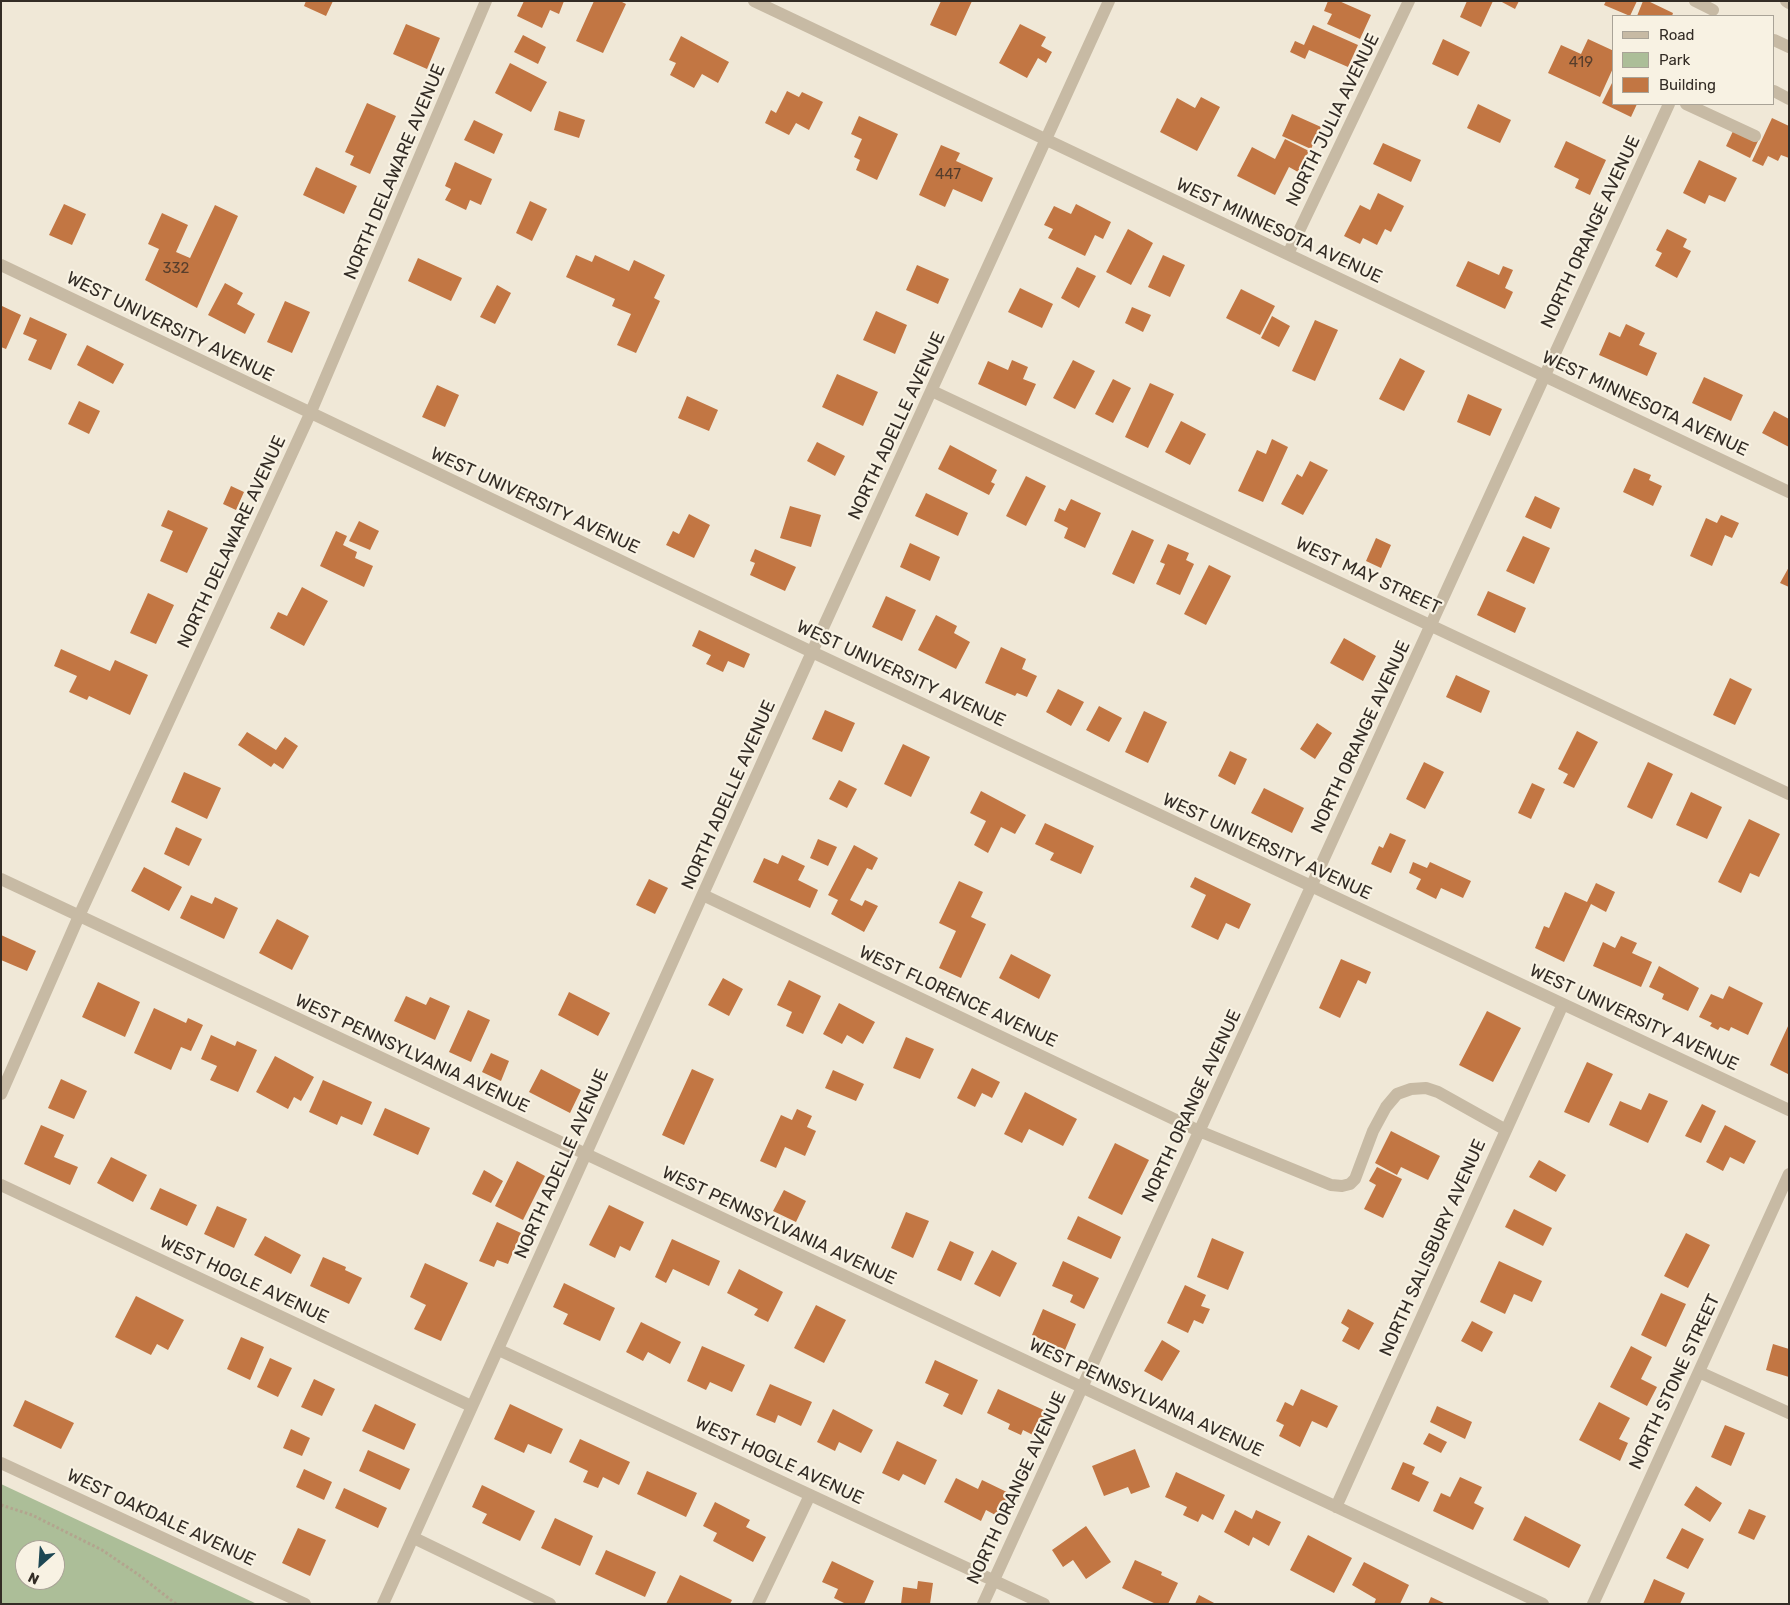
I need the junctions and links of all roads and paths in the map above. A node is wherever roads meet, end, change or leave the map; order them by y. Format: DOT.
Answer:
graph roads {
  1 [pos="486,1"];
  2 [pos="754,1"];
  3 [pos="1109,1"];
  4 [pos="1410,1"];
  5 [pos="1695,1"];
  6 [pos="1714,11"];
  7 [pos="1775,40"];
  8 [pos="1789,47"];
  9 [pos="1775,92"];
  10 [pos="1789,99"];
  11 [pos="1669,105"];
  12 [pos="1688,105"];
  13 [pos="1755,136"];
  14 [pos="1047,140"];
  15 [pos="1288,254"];
  16 [pos="1,265"];
  17 [pos="1544,376"];
  18 [pos="932,391"];
  19 [pos="310,414"];
  20 [pos="1789,492"];
  21 [pos="1431,626"];
  22 [pos="812,652"];
  23 [pos="1789,794"];
  24 [pos="1,878"];
  25 [pos="1311,887"];
  26 [pos="702,895"];
  27 [pos="79,916"];
  28 [pos="1563,1004"];
  29 [pos="1,1094"];
  30 [pos="1789,1110"];
  31 [pos="1506,1130"];
  32 [pos="1199,1131"];
  33 [pos="585,1154"];
  34 [pos="1789,1174"];
  35 [pos="1,1185"];
  36 [pos="499,1350"];
  37 [pos="1700,1372"];
  38 [pos="1083,1388"];
  39 [pos="471,1406"];
  40 [pos="1789,1413"];
  41 [pos="1,1463"];
  42 [pos="810,1495"];
  43 [pos="1,1505"];
  44 [pos="1336,1507"];
  45 [pos="414,1538"];
  46 [pos="994,1580"];
  47 [pos="176,1604"];
  48 [pos="305,1604"];
  49 [pos="383,1604"];
  50 [pos="550,1604"];
  51 [pos="758,1604"];
  52 [pos="983,1604"];
  53 [pos="1044,1604"];
  54 [pos="1543,1604"];
  55 [pos="1593,1604"];
  1 -- 19 [label="street, NORTH DELAWARE AVENUE"];
  2 -- 14 [label="street, WEST MINNESOTA AVENUE"];
  3 -- 14 [label="street, NORTH ADELLE AVENUE"];
  4 -- 15 [label="street, NORTH JULIA AVENUE"];
  5 -- 6 [label="street"];
  7 -- 8 [label="street"];
  9 -- 10 [label="street"];
  11 -- 17 [label="street, NORTH ORANGE AVENUE"];
  12 -- 13 [label="street"];
  14 -- 15 [label="street, WEST MINNESOTA AVENUE"];
  14 -- 18 [label="street, NORTH ADELLE AVENUE"];
  15 -- 17 [label="street, WEST MINNESOTA AVENUE"];
  16 -- 19 [label="street, WEST UNIVERSITY AVENUE"];
  17 -- 20 [label="street, WEST MINNESOTA AVENUE"];
  17 -- 21 [label="street, NORTH ORANGE AVENUE"];
  18 -- 21 [label="street, WEST MAY STREET"];
  18 -- 22 [label="street, NORTH ADELLE AVENUE"];
  19 -- 22 [label="street, WEST UNIVERSITY AVENUE"];
  19 -- 27 [label="street, NORTH DELAWARE AVENUE"];
  21 -- 23 [label="street, WEST MAY STREET"];
  21 -- 25 [label="street, NORTH ORANGE AVENUE"];
  22 -- 25 [label="street, WEST UNIVERSITY AVENUE"];
  22 -- 26 [label="street, NORTH ADELLE AVENUE"];
  24 -- 27 [label="street, WEST PENNSYLVANIA AVENUE"];
  25 -- 28 [label="street, WEST UNIVERSITY AVENUE"];
  25 -- 32 [label="street, NORTH ORANGE AVENUE"];
  26 -- 32 [label="street, WEST FLORENCE AVENUE"];
  26 -- 33 [label="street, NORTH ADELLE AVENUE"];
  27 -- 29 [label="street, NORTH DELAWARE AVENUE"];
  27 -- 33 [label="street, WEST PENNSYLVANIA AVENUE"];
  28 -- 30 [label="street, WEST UNIVERSITY AVENUE"];
  28 -- 31 [label="street, NORTH SALISBURY AVENUE"];
  31 -- 32 [label="street, WEST FLORENCE AVENUE"];
  31 -- 44 [label="street, NORTH SALISBURY AVENUE"];
  32 -- 38 [label="street, NORTH ORANGE AVENUE"];
  33 -- 36 [label="street, NORTH ADELLE AVENUE"];
  33 -- 38 [label="street, WEST PENNSYLVANIA AVENUE"];
  34 -- 37 [label="street, NORTH STONE STREET"];
  35 -- 39 [label="street, WEST HOGLE AVENUE"];
  36 -- 39 [label="street, NORTH ADELLE AVENUE"];
  36 -- 42 [label="street, WEST HOGLE AVENUE"];
  37 -- 40 [label="street"];
  37 -- 55 [label="street, NORTH STONE STREET"];
  38 -- 44 [label="street, WEST PENNSYLVANIA AVENUE"];
  38 -- 46 [label="street, NORTH ORANGE AVENUE"];
  39 -- 45 [label="street, NORTH ADELLE AVENUE"];
  41 -- 48 [label="street, WEST OAKDALE AVENUE"];
  42 -- 46 [label="street, WEST HOGLE AVENUE"];
  42 -- 51 [label="street"];
  43 -- 47 [label="path"];
  44 -- 54 [label="street, WEST PENNSYLVANIA AVENUE"];
  45 -- 49 [label="street, NORTH ADELLE AVENUE"];
  45 -- 50 [label="street"];
  46 -- 52 [label="street, NORTH ORANGE AVENUE"];
  46 -- 53 [label="street, WEST HOGLE AVENUE"];
}
